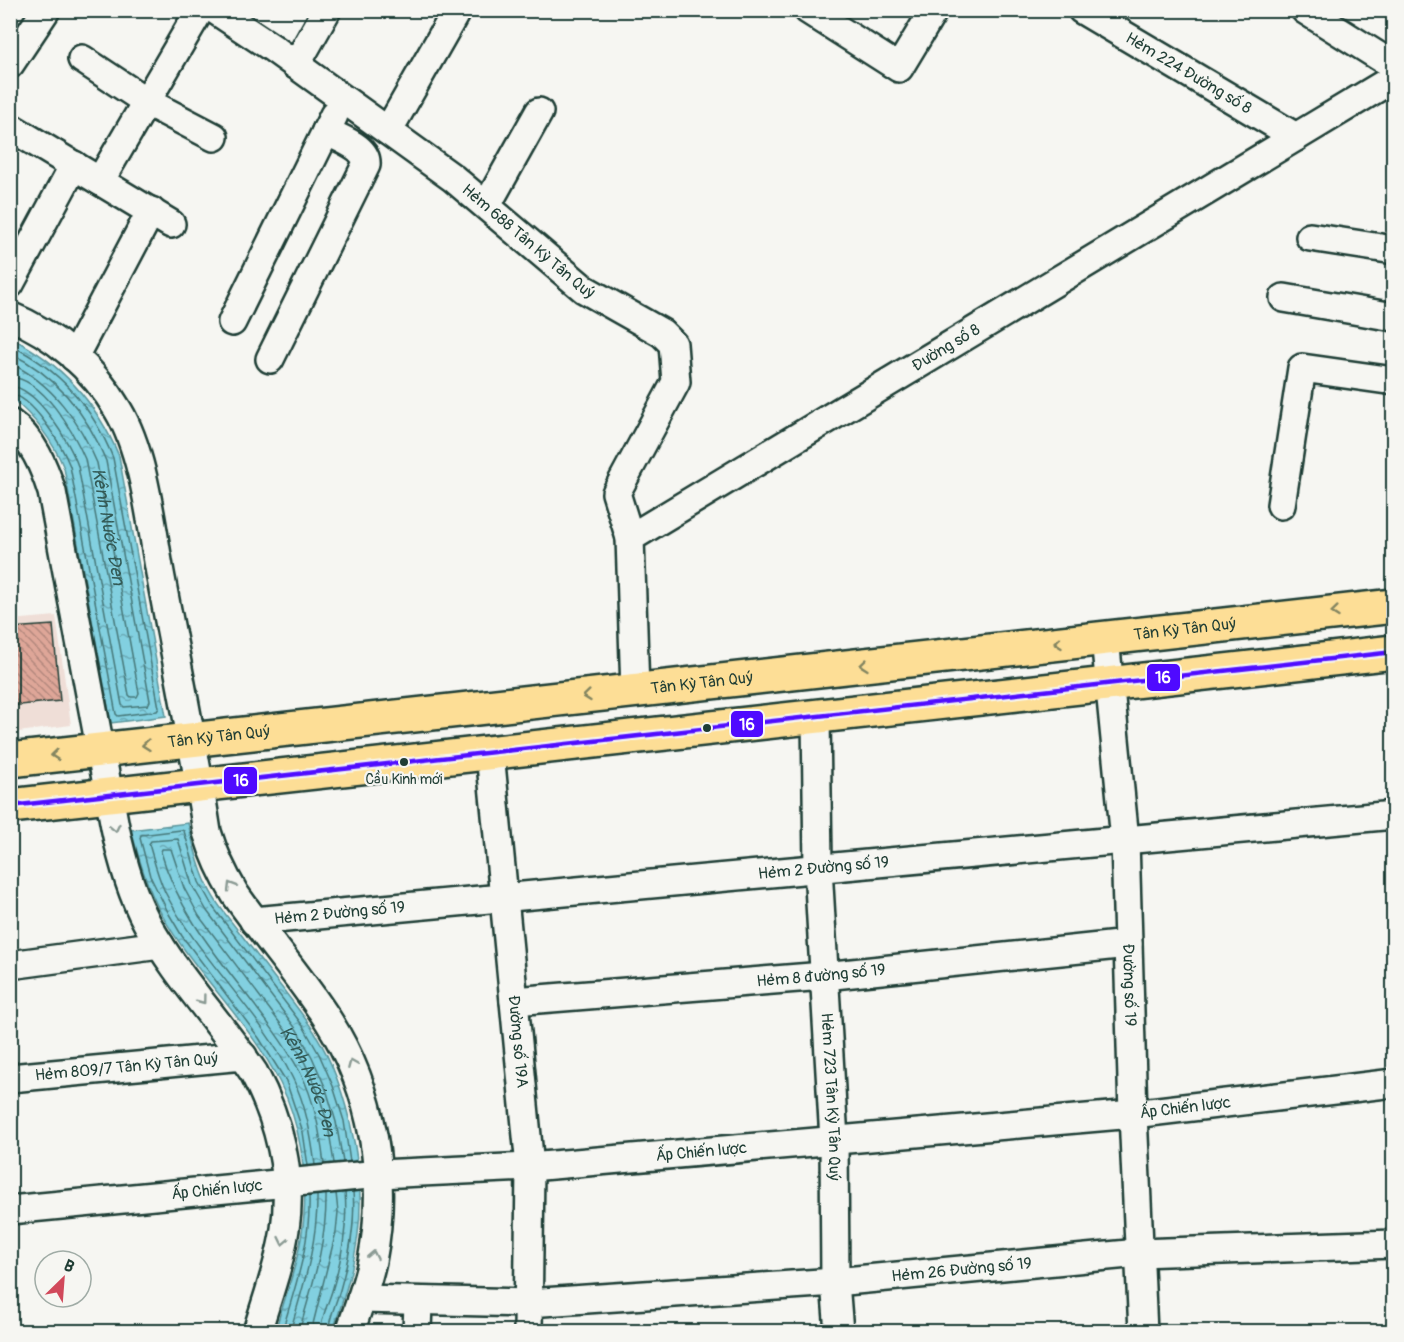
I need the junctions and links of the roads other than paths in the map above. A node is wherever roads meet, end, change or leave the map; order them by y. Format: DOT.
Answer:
graph roads {
  1 [pos="46,10"];
  2 [pos="200,10"];
  3 [pos="215,10"];
  4 [pos="327,10"];
  5 [pos="457,10"];
  6 [pos="808,10"];
  7 [pos="934,10"];
  8 [pos="1082,10"];
  9 [pos="1305,10"];
  10 [pos="82,59"];
  11 [pos="10,64"];
  12 [pos="296,65"];
  13 [pos="1394,66"];
  14 [pos="1394,78"];
  15 [pos="343,98"];
  16 [pos="147,102"];
  17 [pos="539,112"];
  18 [pos="10,127"];
  19 [pos="326,131"];
  20 [pos="388,131"];
  21 [pos="214,137"];
  22 [pos="1296,137"];
  23 [pos="74,165"];
  24 [pos="100,182"];
  25 [pos="487,205"];
  26 [pos="1310,237"];
  27 [pos="1394,250"];
  28 [pos="10,284"];
  29 [pos="1284,298"];
  30 [pos="10,316"];
  31 [pos="1394,317"];
  32 [pos="232,322"];
  33 [pos="74,357"];
  34 [pos="270,359"];
  35 [pos="1394,381"];
  36 [pos="10,423"];
  37 [pos="1281,505"];
  38 [pos="630,538"];
  39 [pos="1394,606"];
  40 [pos="1105,638"];
  41 [pos="1394,652"];
  42 [pos="1111,684"];
  43 [pos="635,691"];
  44 [pos="816,717"];
  45 [pos="191,741"];
  46 [pos="100,750"];
  47 [pos="490,753"];
  48 [pos="10,760"];
  49 [pos="199,785"];
  50 [pos="109,795"];
  51 [pos="10,806"];
  52 [pos="1394,815"];
  53 [pos="1125,840"];
  54 [pos="818,868"];
  55 [pos="503,898"];
  56 [pos="254,921"];
  57 [pos="1128,944"];
  58 [pos="160,945"];
  59 [pos="10,965"];
  60 [pos="824,976"];
  61 [pos="514,1001"];
  62 [pos="243,1056"];
  63 [pos="10,1078"];
  64 [pos="1394,1083"];
  65 [pos="1133,1114"];
  66 [pos="834,1140"];
  67 [pos="530,1167"];
  68 [pos="370,1175"];
  69 [pos="294,1182"];
  70 [pos="10,1210"];
  71 [pos="1394,1244"];
  72 [pos="1139,1253"];
  73 [pos="835,1282"];
  74 [pos="361,1299"];
  75 [pos="418,1302"];
  76 [pos="528,1304"];
  77 [pos="257,1332"];
  78 [pos="350,1332"];
  79 [pos="417,1332"];
  80 [pos="528,1332"];
  81 [pos="839,1332"];
  82 [pos="1143,1332"];
  1 -- 11 [label="street"];
  2 -- 16 [label="street"];
  3 -- 12 [label="street, Hẻm 688 Tân Kỳ Tân Quý"];
  4 -- 12 [label="street"];
  5 -- 20 [label="street"];
  6 -- 7 [label="street"];
  8 -- 22 [label="street, Hẻm 224 Đường số 8"];
  9 -- 13 [label="street"];
  10 -- 16 [label="street"];
  12 -- 15 [label="street, Hẻm 688 Tân Kỳ Tân Quý"];
  14 -- 22 [label="street, Đường số 8"];
  15 -- 19 [label="street"];
  15 -- 20 [label="street, Hẻm 688 Tân Kỳ Tân Quý"];
  16 -- 21 [label="street"];
  16 -- 24 [label="street"];
  17 -- 25 [label="street"];
  18 -- 23 [label="street"];
  19 -- 32 [label="street"];
  19 -- 34 [label="street"];
  20 -- 25 [label="street, Hẻm 688 Tân Kỳ Tân Quý"];
  22 -- 38 [label="street, Đường số 8"];
  23 -- 24 [label="street"];
  23 -- 28 [label="street"];
  24 -- 33 [label="street"];
  25 -- 38 [label="street, Hẻm 688 Tân Kỳ Tân Quý"];
  26 -- 27 [label="street"];
  29 -- 31 [label="street"];
  30 -- 33 [label="street"];
  33 -- 45 [label="street"];
  35 -- 37 [label="street"];
  36 -- 46 [label="street"];
  38 -- 43 [label="street"];
  39 -- 40 [label="main road, Tân Kỳ Tân Quý, one-way"];
  40 -- 42 [label="street, Đường số 19"];
  40 -- 43 [label="main road, Tân Kỳ Tân Quý, one-way"];
  41 -- 42 [label="main road"];
  42 -- 44 [label="main road"];
  42 -- 53 [label="street, Đường số 19"];
  43 -- 45 [label="main road, Tân Kỳ Tân Quý, one-way"];
  44 -- 47 [label="main road"];
  44 -- 54 [label="street, Hẻm 723 Tân Kỳ Tân Quý"];
  45 -- 46 [label="main road, Tân Kỳ Tân Quý, one-way"];
  45 -- 49 [label="street"];
  46 -- 48 [label="main road, Tân Kỳ Tân Quý, one-way"];
  46 -- 50 [label="street"];
  47 -- 49 [label="main road"];
  47 -- 55 [label="street, Đường số 19A"];
  49 -- 50 [label="main road"];
  56 -- 49 [label="street, one-way"];
  50 -- 51 [label="main road"];
  50 -- 58 [label="street, one-way"];
  52 -- 53 [label="street, Hẻm 2 Đường số 19"];
  53 -- 54 [label="street, Hẻm 2 Đường số 19"];
  53 -- 57 [label="street, Đường số 19"];
  54 -- 55 [label="street, Hẻm 2 Đường số 19"];
  54 -- 60 [label="street, Hẻm 723 Tân Kỳ Tân Quý"];
  55 -- 56 [label="street, Hẻm 2 Đường số 19"];
  55 -- 61 [label="street, Đường số 19A"];
  68 -- 56 [label="street, one-way"];
  57 -- 60 [label="street, Hẻm 8 đường số 19"];
  57 -- 65 [label="street, Đường số 19"];
  58 -- 59 [label="street"];
  58 -- 62 [label="street, one-way"];
  60 -- 61 [label="street, Hẻm 8 đường số 19"];
  60 -- 66 [label="street, Hẻm 723 Tân Kỳ Tân Quý"];
  61 -- 67 [label="street, Đường số 19A"];
  62 -- 63 [label="street, Hẻm 809/7 Tân Kỳ Tân Quý"];
  62 -- 69 [label="street"];
  64 -- 65 [label="street, Ấp Chiến lược"];
  65 -- 66 [label="street, Ấp Chiến lược"];
  65 -- 72 [label="street, Đường số 19"];
  66 -- 67 [label="street, Ấp Chiến lược"];
  66 -- 73 [label="street, Hẻm 723 Tân Kỳ Tân Quý"];
  67 -- 68 [label="street, Ấp Chiến lược"];
  67 -- 76 [label="street, Đường số 19A"];
  68 -- 69 [label="street, Ấp Chiến lược"];
  74 -- 68 [label="street, one-way"];
  69 -- 70 [label="street, Ấp Chiến lược"];
  69 -- 77 [label="street, one-way"];
  71 -- 72 [label="street, Hẻm 26 Đường số 19"];
  72 -- 73 [label="street, Hẻm 26 Đường số 19"];
  72 -- 82 [label="street, Đường số 19"];
  73 -- 76 [label="street, Hẻm 26 Đường số 19"];
  73 -- 81 [label="street, Hẻm 723 Tân Kỳ Tân Quý"];
  74 -- 75 [label="street, Hẻm 26 Đường số 19"];
  74 -- 78 [label="street"];
  75 -- 76 [label="street, Hẻm 26 Đường số 19"];
  75 -- 79 [label="street"];
  76 -- 80 [label="street, Đường số 19A"];
}
